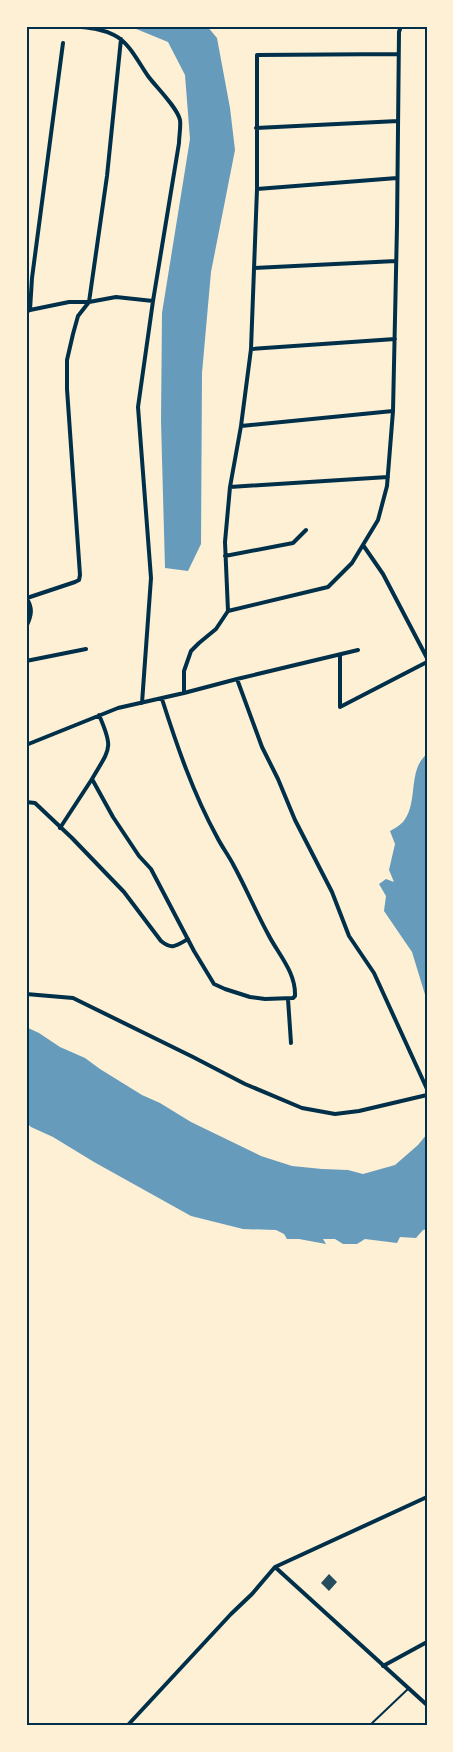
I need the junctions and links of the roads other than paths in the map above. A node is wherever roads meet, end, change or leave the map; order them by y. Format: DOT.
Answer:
graph roads {
  1 [pos="72,26"];
  2 [pos="400,26"];
  3 [pos="121,40"];
  4 [pos="63,43"];
  5 [pos="398,54"];
  6 [pos="398,122"];
  7 [pos="256,128"];
  8 [pos="397,178"];
  9 [pos="258,189"];
  10 [pos="396,261"];
  11 [pos="254,268"];
  12 [pos="153,301"];
  13 [pos="89,302"];
  14 [pos="28,311"];
  15 [pos="395,338"];
  16 [pos="251,349"];
  17 [pos="393,411"];
  18 [pos="242,426"];
  19 [pos="388,477"];
  20 [pos="230,487"];
  21 [pos="306,530"];
  22 [pos="363,545"];
  23 [pos="225,556"];
  24 [pos="26,597"];
  25 [pos="228,611"];
  26 [pos="26,627"];
  27 [pos="86,649"];
  28 [pos="358,650"];
  29 [pos="340,654"];
  30 [pos="427,658"];
  31 [pos="26,661"];
  32 [pos="427,662"];
  33 [pos="237,679"];
  34 [pos="184,694"];
  35 [pos="162,699"];
  36 [pos="142,703"];
  37 [pos="99,715"];
  38 [pos="26,745"];
  39 [pos="92,779"];
  40 [pos="26,802"];
  41 [pos="60,828"];
  42 [pos="188,940"];
  43 [pos="26,994"];
  44 [pos="288,998"];
  45 [pos="291,1044"];
  46 [pos="427,1089"];
  47 [pos="427,1095"];
  48 [pos="427,1497"];
  49 [pos="275,1567"];
  50 [pos="427,1642"];
  51 [pos="384,1666"];
  52 [pos="409,1688"];
  53 [pos="427,1705"];
  54 [pos="127,1726"];
  55 [pos="368,1726"];
  1 -- 3 [label="street"];
  2 -- 5 [label="street"];
  3 -- 12 [label="street"];
  3 -- 13 [label="street"];
  4 -- 14 [label="street"];
  5 -- 6 [label="street"];
  5 -- 7 [label="street"];
  6 -- 7 [label="street"];
  6 -- 8 [label="street"];
  7 -- 9 [label="street"];
  8 -- 9 [label="street"];
  8 -- 10 [label="street"];
  9 -- 11 [label="street"];
  10 -- 11 [label="street"];
  10 -- 15 [label="street"];
  11 -- 16 [label="street"];
  12 -- 13 [label="street"];
  12 -- 36 [label="street"];
  13 -- 14 [label="street"];
  13 -- 24 [label="street"];
  15 -- 16 [label="street"];
  15 -- 17 [label="street"];
  16 -- 18 [label="street"];
  17 -- 18 [label="street"];
  17 -- 19 [label="street"];
  18 -- 20 [label="street"];
  19 -- 20 [label="street"];
  19 -- 22 [label="street"];
  20 -- 23 [label="street"];
  21 -- 23 [label="street"];
  22 -- 25 [label="street"];
  22 -- 30 [label="street"];
  23 -- 25 [label="street"];
  24 -- 26 [label="street"];
  25 -- 34 [label="street"];
  27 -- 31 [label="street"];
  28 -- 29 [label="street"];
  29 -- 32 [label="street"];
  29 -- 33 [label="street"];
  33 -- 34 [label="street"];
  33 -- 46 [label="street"];
  34 -- 35 [label="street"];
  35 -- 36 [label="street"];
  35 -- 44 [label="street"];
  36 -- 37 [label="street"];
  37 -- 38 [label="street"];
  37 -- 39 [label="street"];
  39 -- 41 [label="street"];
  39 -- 42 [label="street"];
  40 -- 41 [label="street"];
  41 -- 42 [label="street"];
  42 -- 44 [label="street"];
  43 -- 47 [label="street"];
  44 -- 45 [label="street"];
  48 -- 49 [label="street"];
  49 -- 51 [label="street"];
  49 -- 54 [label="street"];
  50 -- 51 [label="street"];
  51 -- 52 [label="street"];
  52 -- 53 [label="street"];
  52 -- 55 [label="lane"];
}
